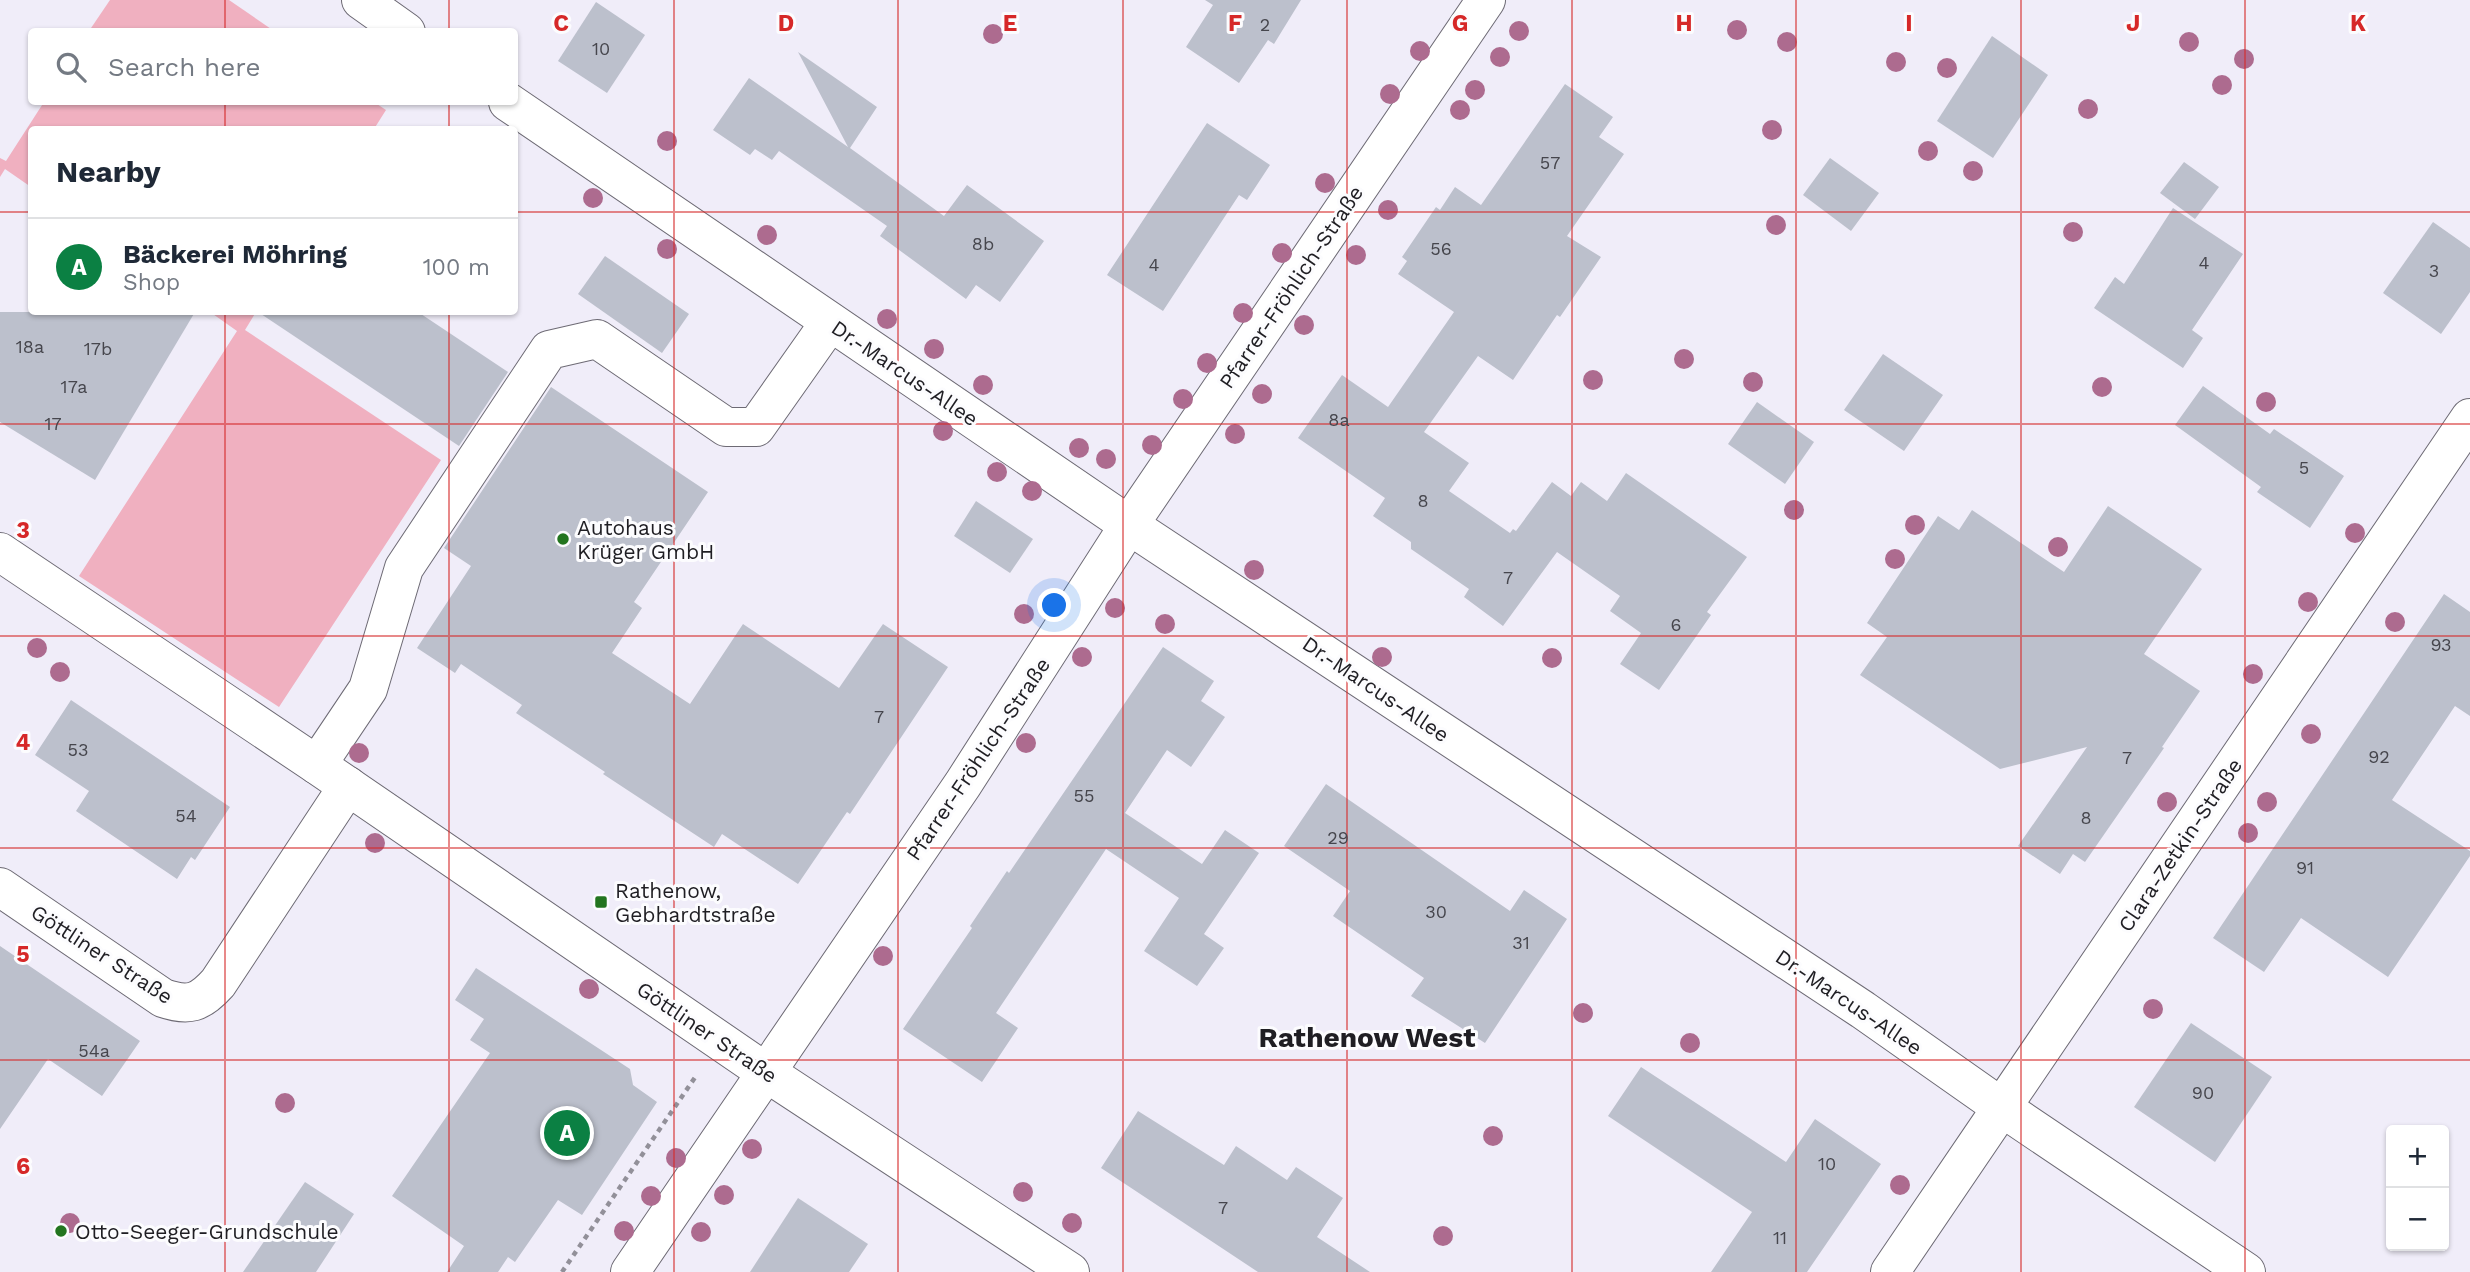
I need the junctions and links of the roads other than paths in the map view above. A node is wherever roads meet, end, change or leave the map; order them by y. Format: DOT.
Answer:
graph roads {
  1 [pos="360,0"];
  2 [pos="1486,0"];
  3 [pos="401,28"];
  4 [pos="512,105"];
  5 [pos="830,322"];
  6 [pos="2470,418"];
  7 [pos="1129,526"];
  8 [pos="0,552"];
  9 [pos="317,765"];
  10 [pos="348,786"];
  11 [pos="0,887"];
  12 [pos="767,1073"];
  13 [pos="2001,1108"];
  14 [pos="630,1272"];
  15 [pos="1070,1272"];
  16 [pos="1890,1272"];
  17 [pos="2246,1272"];
  1 -- 3 [label="street"];
  2 -- 7 [label="street, Pfarrer-Fröhlich-Straße"];
  4 -- 5 [label="street, Dr.-Marcus-Allee"];
  5 -- 7 [label="street, Dr.-Marcus-Allee"];
  5 -- 9 [label="street"];
  6 -- 13 [label="street, Clara-Zetkin-Straße"];
  7 -- 12 [label="street, Pfarrer-Fröhlich-Straße"];
  7 -- 13 [label="street, Dr.-Marcus-Allee"];
  8 -- 9 [label="street, Göttliner Straße"];
  9 -- 10 [label="street, Göttliner Straße"];
  10 -- 11 [label="street, Göttliner Straße"];
  10 -- 12 [label="street, Göttliner Straße"];
  12 -- 14 [label="street, Pfarrer-Fröhlich-Straße"];
  12 -- 15 [label="street, Göttliner Straße"];
  13 -- 16 [label="street, Clara-Zetkin-Straße"];
  13 -- 17 [label="street, Dr.-Marcus-Allee"];
}
